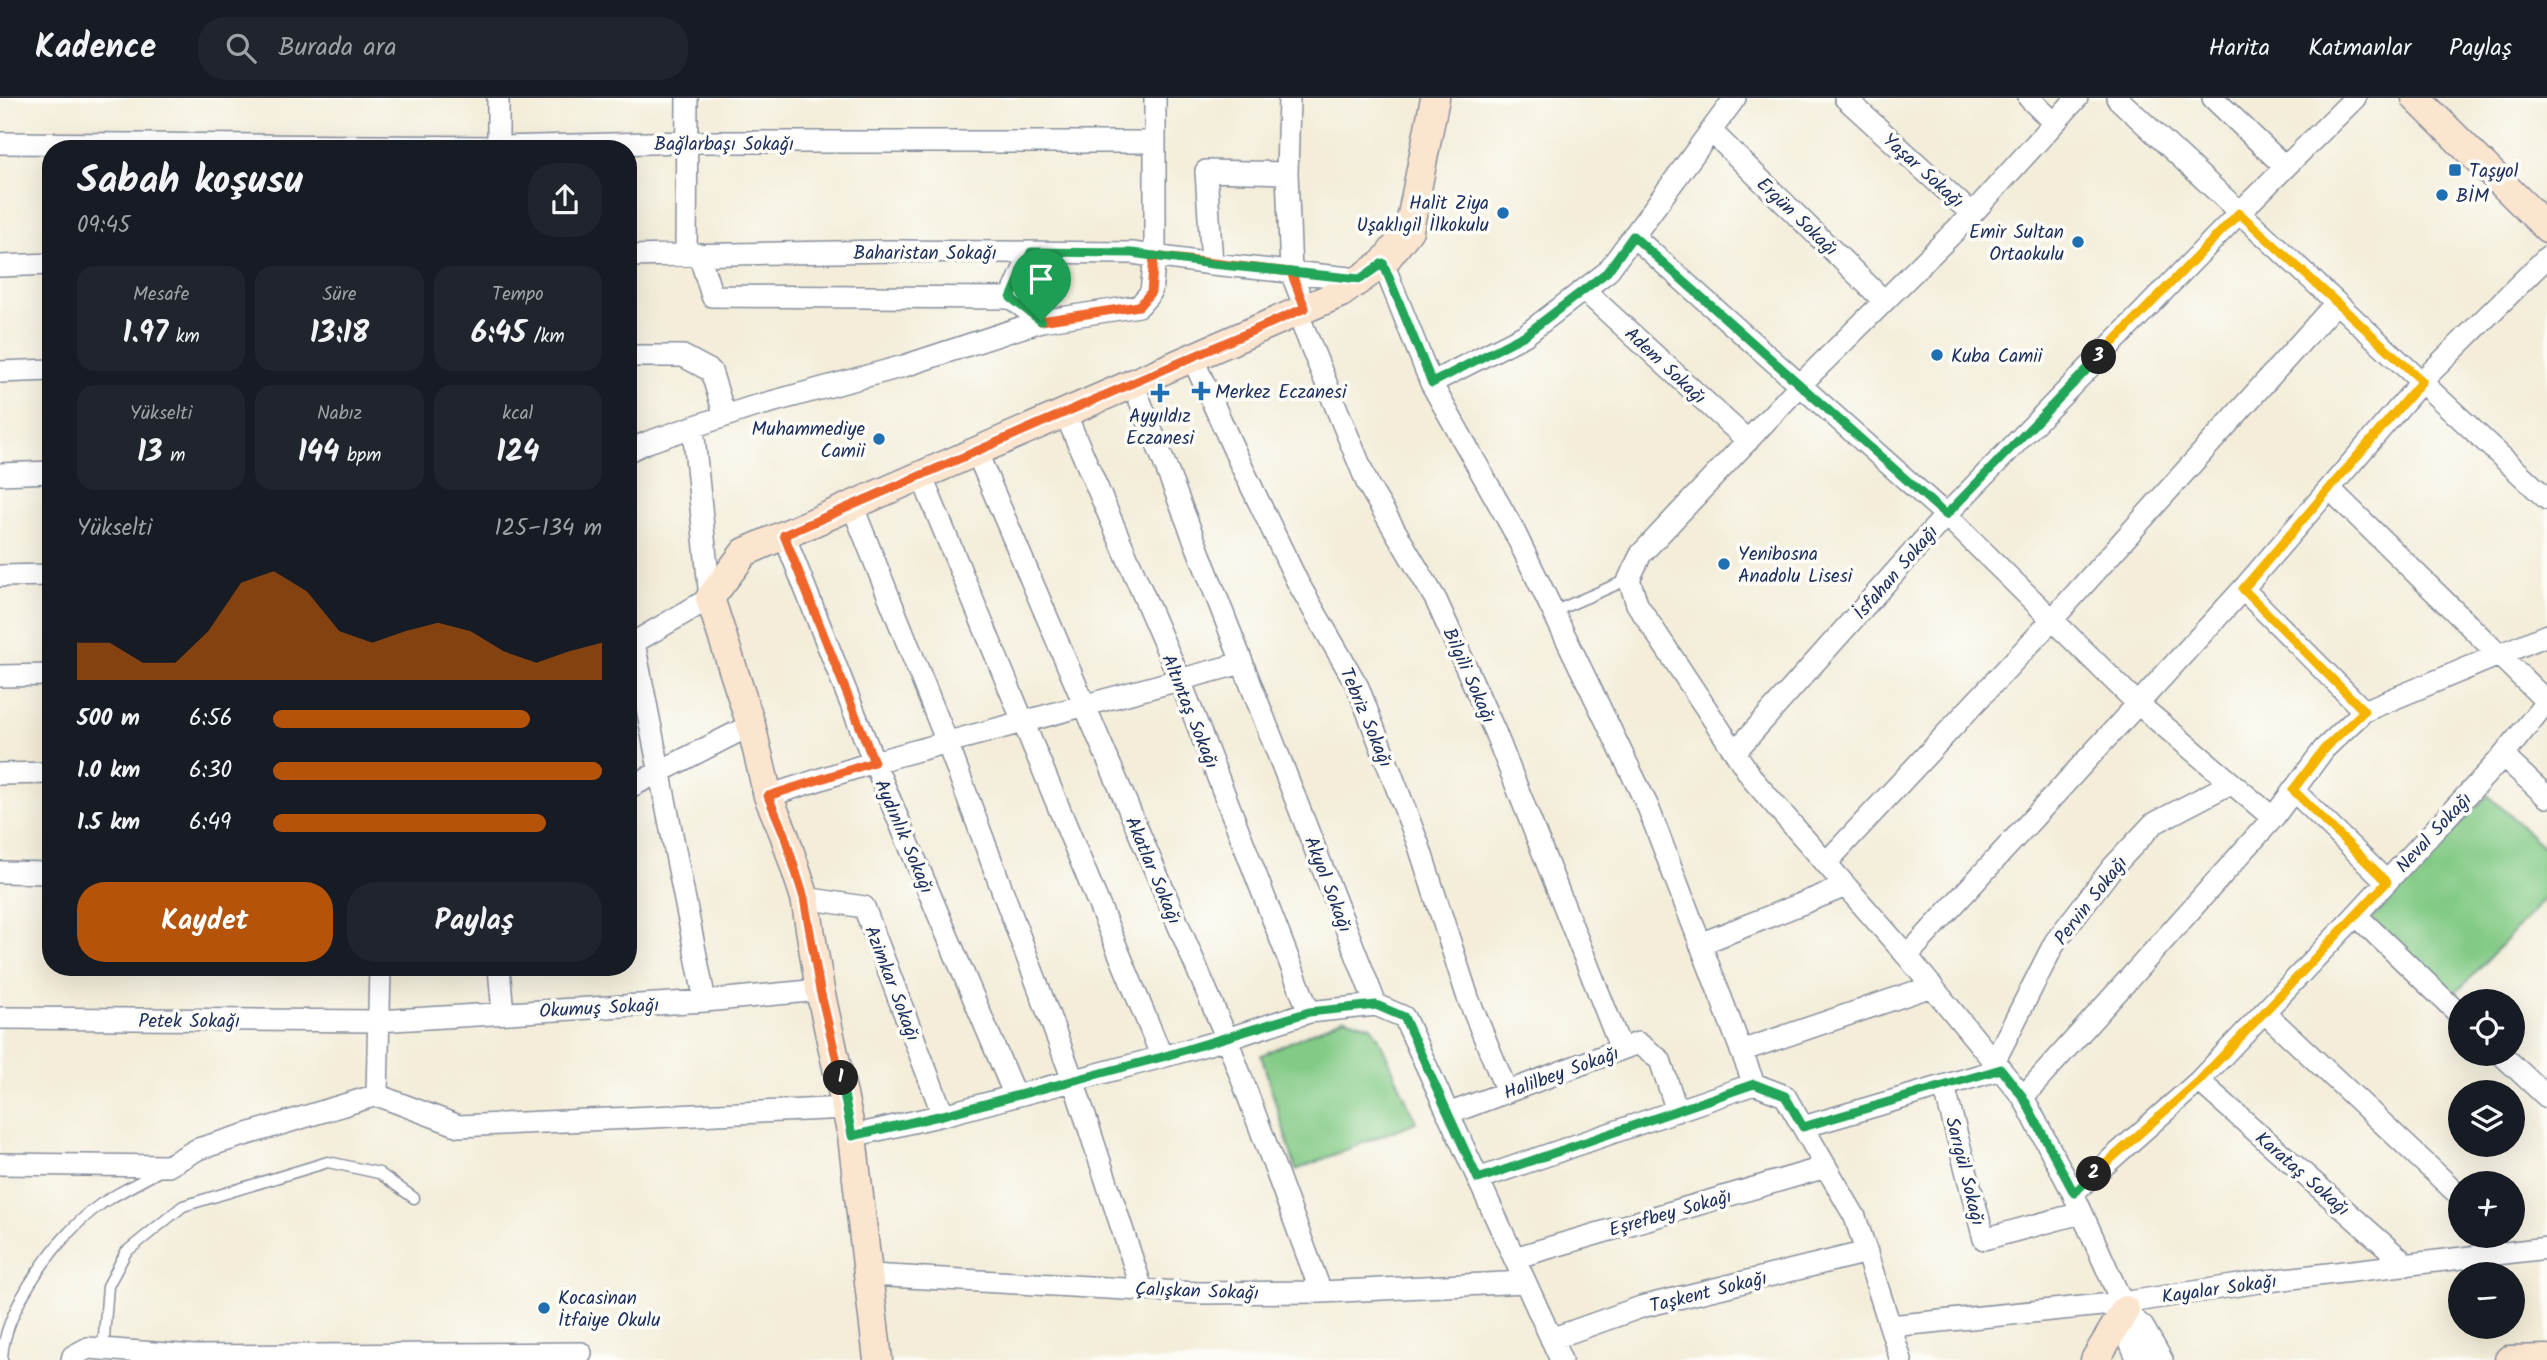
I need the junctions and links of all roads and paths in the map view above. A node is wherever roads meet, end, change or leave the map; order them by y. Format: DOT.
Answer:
graph roads {
  1 [pos="498,98"];
  2 [pos="687,98"];
  3 [pos="1154,98"];
  4 [pos="1289,98"];
  5 [pos="1435,98"];
  6 [pos="1735,98"];
  7 [pos="1844,98"];
  8 [pos="2029,98"];
  9 [pos="2077,98"];
  10 [pos="2117,98"];
  11 [pos="2213,98"];
  12 [pos="2355,98"];
  13 [pos="2416,98"];
  14 [pos="2054,123"];
  15 [pos="1711,131"];
  16 [pos="498,140"];
  17 [pos="686,142"];
  18 [pos="1154,142"];
  19 [pos="0,143"];
  20 [pos="42,143"];
  21 [pos="637,144"];
  22 [pos="2286,167"];
  23 [pos="1287,173"];
  24 [pos="2239,213"];
  25 [pos="1972,214"];
  26 [pos="2547,228"];
  27 [pos="1633,236"];
  28 [pos="1031,252"];
  29 [pos="692,254"];
  30 [pos="637,256"];
  31 [pos="1154,256"];
  32 [pos="2547,257"];
  33 [pos="1383,263"];
  34 [pos="42,264"];
  35 [pos="1212,264"];
  36 [pos="0,266"];
  37 [pos="1291,272"];
  38 [pos="1360,279"];
  39 [pos="1584,290"];
  40 [pos="1011,298"];
  41 [pos="1884,301"];
  42 [pos="2336,303"];
  43 [pos="1301,310"];
  44 [pos="1041,321"];
  45 [pos="637,356"];
  46 [pos="1192,357"];
  47 [pos="42,370"];
  48 [pos="0,372"];
  49 [pos="2422,381"];
  50 [pos="1133,383"];
  51 [pos="1432,383"];
  52 [pos="1800,385"];
  53 [pos="1065,413"];
  54 [pos="724,416"];
  55 [pos="693,427"];
  56 [pos="1748,441"];
  57 [pos="637,448"];
  58 [pos="977,453"];
  59 [pos="42,472"];
  60 [pos="0,474"];
  61 [pos="921,475"];
  62 [pos="2330,489"];
  63 [pos="2547,499"];
  64 [pos="852,505"];
  65 [pos="1946,515"];
  66 [pos="784,535"];
  67 [pos="42,575"];
  68 [pos="0,576"];
  69 [pos="1629,579"];
  70 [pos="2243,589"];
  71 [pos="710,598"];
  72 [pos="1553,612"];
  73 [pos="2052,620"];
  74 [pos="2547,635"];
  75 [pos="637,641"];
  76 [pos="2498,656"];
  77 [pos="1242,663"];
  78 [pos="637,672"];
  79 [pos="42,675"];
  80 [pos="0,676"];
  81 [pos="1180,680"];
  82 [pos="2547,701"];
  83 [pos="2138,704"];
  84 [pos="1083,706"];
  85 [pos="2364,711"];
  86 [pos="1023,721"];
  87 [pos="751,725"];
  88 [pos="947,742"];
  89 [pos="1735,752"];
  90 [pos="2503,756"];
  91 [pos="874,762"];
  92 [pos="42,773"];
  93 [pos="659,773"];
  94 [pos="0,774"];
  95 [pos="2231,783"];
  96 [pos="637,784"];
  97 [pos="2293,790"];
  98 [pos="768,796"];
  99 [pos="2547,797"];
  100 [pos="2273,818"];
  101 [pos="1826,863"];
  102 [pos="0,872"];
  103 [pos="42,873"];
  104 [pos="2387,882"];
  105 [pos="1846,886"];
  106 [pos="804,898"];
  107 [pos="2356,915"];
  108 [pos="1700,944"];
  109 [pos="1907,956"];
  110 [pos="380,976"];
  111 [pos="500,976"];
  112 [pos="1933,986"];
  113 [pos="820,990"];
  114 [pos="705,1001"];
  115 [pos="2448,1003"];
  116 [pos="1376,1005"];
  117 [pos="1309,1012"];
  118 [pos="2264,1012"];
  119 [pos="503,1013"];
  120 [pos="0,1018"];
  121 [pos="378,1021"];
  122 [pos="1227,1039"];
  123 [pos="1621,1049"];
  124 [pos="1741,1051"];
  125 [pos="1162,1057"];
  126 [pos="1998,1065"];
  127 [pos="2514,1066"];
  128 [pos="1073,1080"];
  129 [pos="2199,1081"];
  130 [pos="1754,1084"];
  131 [pos="1944,1086"];
  132 [pos="1507,1092"];
  133 [pos="377,1095"];
  134 [pos="1015,1096"];
  135 [pos="2023,1097"];
  136 [pos="2547,1097"];
  137 [pos="1677,1111"];
  138 [pos="1448,1114"];
  139 [pos="943,1115"];
  140 [pos="850,1122"];
  141 [pos="1803,1127"];
  142 [pos="0,1164"];
  143 [pos="168,1166"];
  144 [pos="1826,1167"];
  145 [pos="1478,1179"];
  146 [pos="2448,1185"];
  147 [pos="2074,1193"];
  148 [pos="414,1198"];
  149 [pos="2081,1213"];
  150 [pos="2516,1248"];
  151 [pos="2547,1248"];
  152 [pos="2519,1251"];
  153 [pos="1867,1252"];
  154 [pos="1514,1258"];
  155 [pos="2407,1265"];
  156 [pos="870,1275"];
  157 [pos="1525,1282"];
  158 [pos="1142,1289"];
  159 [pos="1321,1292"];
  160 [pos="2124,1309"];
  161 [pos="1890,1326"];
  162 [pos="1551,1339"];
  163 [pos="103,1349"];
  164 [pos="581,1353"];
  165 [pos="2547,1359"];
  166 [pos="2,1360"];
  167 [pos="72,1360"];
  168 [pos="877,1360"];
  169 [pos="1561,1360"];
  170 [pos="1901,1360"];
  171 [pos="2095,1360"];
  172 [pos="2138,1360"];
  173 [pos="2162,1360"];
  174 [pos="2509,1360"];
  1 -- 16 [label="street"];
  2 -- 17 [label="street"];
  3 -- 18 [label="street"];
  4 -- 23 [label="street, Bilgili Sokağı"];
  5 -- 33 [label="street"];
  6 -- 15 [label="street"];
  7 -- 25 [label="street, Yaşar Sokağı"];
  8 -- 14 [label="street"];
  9 -- 14 [label="street"];
  10 -- 24 [label="street"];
  11 -- 22 [label="street"];
  12 -- 22 [label="street, İsfahan Sokağı"];
  13 -- 26 [label="street"];
  14 -- 25 [label="street"];
  15 -- 27 [label="street"];
  15 -- 41 [label="street, Ergün Sokağı"];
  17 -- 18 [label="street, Bağlarbaşı Sokağı"];
  17 -- 21 [label="street, Bağlarbaşı Sokağı"];
  17 -- 29 [label="street"];
  18 -- 31 [label="street"];
  19 -- 20 [label="street, Bağlarbaşı Sokağı"];
  22 -- 24 [label="street, İsfahan Sokağı"];
  23 -- 35 [label="street"];
  23 -- 37 [label="street, Bilgili Sokağı"];
  24 -- 42 [label="street"];
  24 -- 65 [label="street, İsfahan Sokağı"];
  25 -- 41 [label="street"];
  27 -- 39 [label="street"];
  27 -- 52 [label="street"];
  28 -- 29 [label="street, Baharistan Sokağı"];
  28 -- 31 [label="street, Baharistan Sokağı"];
  28 -- 40 [label="street"];
  29 -- 30 [label="street, Baharistan Sokağı"];
  29 -- 40 [label="street"];
  31 -- 35 [label="street, Baharistan Sokağı"];
  31 -- 44 [label="street"];
  32 -- 49 [label="street"];
  33 -- 38 [label="street"];
  33 -- 51 [label="street"];
  34 -- 36 [label="street"];
  35 -- 37 [label="street, Baharistan Sokağı"];
  37 -- 38 [label="street, Baharistan Sokağı"];
  37 -- 43 [label="street, Bilgili Sokağı"];
  38 -- 43 [label="street"];
  39 -- 51 [label="street"];
  39 -- 56 [label="street, Adem Sokağı"];
  40 -- 44 [label="street"];
  41 -- 52 [label="street"];
  42 -- 49 [label="street"];
  42 -- 73 [label="street"];
  43 -- 46 [label="street"];
  43 -- 123 [label="street, Bilgili Sokağı"];
  44 -- 54 [label="street"];
  45 -- 54 [label="street"];
  46 -- 50 [label="street"];
  46 -- 132 [label="street, Tebriz Sokağı"];
  47 -- 48 [label="street"];
  49 -- 62 [label="street"];
  49 -- 63 [label="street"];
  50 -- 53 [label="street"];
  50 -- 77 [label="street, Akyol Sokağı"];
  51 -- 72 [label="street"];
  52 -- 56 [label="street"];
  52 -- 65 [label="street"];
  53 -- 58 [label="street"];
  53 -- 81 [label="street, Altıntaş Sokağı"];
  54 -- 55 [label="street"];
  55 -- 57 [label="street"];
  55 -- 71 [label="street"];
  56 -- 69 [label="street"];
  58 -- 61 [label="street"];
  58 -- 84 [label="street, Akatlar Sokağı"];
  59 -- 60 [label="street"];
  61 -- 64 [label="street"];
  61 -- 86 [label="street"];
  62 -- 70 [label="street"];
  62 -- 76 [label="street"];
  64 -- 66 [label="street"];
  64 -- 88 [label="street"];
  65 -- 73 [label="street"];
  65 -- 89 [label="street, İsfahan Sokağı"];
  66 -- 71 [label="street"];
  66 -- 91 [label="street, Aydınlık Sokağı"];
  67 -- 68 [label="street"];
  69 -- 72 [label="lane"];
  69 -- 89 [label="street"];
  70 -- 83 [label="street"];
  70 -- 85 [label="street"];
  71 -- 75 [label="street"];
  71 -- 87 [label="street"];
  72 -- 108 [label="street"];
  73 -- 83 [label="street"];
  73 -- 101 [label="street"];
  74 -- 76 [label="street"];
  76 -- 82 [label="street"];
  76 -- 85 [label="street"];
  77 -- 81 [label="street"];
  77 -- 116 [label="street, Akyol Sokağı"];
  78 -- 93 [label="street"];
  79 -- 80 [label="street"];
  81 -- 84 [label="street"];
  81 -- 117 [label="street, Altıntaş Sokağı"];
  82 -- 90 [label="street, Neval Sokağı"];
  83 -- 95 [label="street"];
  83 -- 109 [label="street"];
  84 -- 86 [label="street"];
  84 -- 122 [label="street, Akatlar Sokağı"];
  85 -- 97 [label="street"];
  86 -- 88 [label="street"];
  86 -- 125 [label="street"];
  87 -- 93 [label="street"];
  87 -- 98 [label="street"];
  88 -- 91 [label="street"];
  88 -- 128 [label="street"];
  89 -- 101 [label="street"];
  90 -- 99 [label="street"];
  90 -- 104 [label="street, Neval Sokağı"];
  91 -- 98 [label="street"];
  91 -- 134 [label="street, Aydınlık Sokağı"];
  92 -- 94 [label="street"];
  93 -- 96 [label="street"];
  93 -- 114 [label="street"];
  95 -- 100 [label="street"];
  95 -- 126 [label="street, Pervin Sokağı"];
  97 -- 100 [label="street"];
  97 -- 104 [label="street"];
  98 -- 106 [label="street"];
  100 -- 135 [label="street"];
  101 -- 105 [label="street"];
  102 -- 103 [label="street"];
  104 -- 107 [label="street, Neval Sokağı"];
  105 -- 108 [label="street"];
  105 -- 109 [label="street"];
  106 -- 113 [label="street"];
  106 -- 139 [label="street, Azimkar Sokağı"];
  107 -- 115 [label="street"];
  107 -- 118 [label="street, Neval Sokağı"];
  108 -- 124 [label="street"];
  109 -- 112 [label="street"];
  110 -- 121 [label="street"];
  111 -- 119 [label="street"];
  112 -- 124 [label="street"];
  112 -- 126 [label="street"];
  113 -- 114 [label="street, Okumuş Sokağı"];
  113 -- 140 [label="street"];
  114 -- 119 [label="street, Okumuş Sokağı"];
  116 -- 117 [label="street"];
  116 -- 138 [label="street"];
  117 -- 122 [label="street"];
  118 -- 129 [label="street, Neval Sokağı"];
  118 -- 146 [label="street"];
  119 -- 121 [label="street, Okumuş Sokağı"];
  120 -- 121 [label="street, Petek Sokağı"];
  121 -- 133 [label="street"];
  122 -- 125 [label="street"];
  122 -- 159 [label="street, Akatlar Sokağı"];
  123 -- 132 [label="street, Halilbey Sokağı"];
  123 -- 137 [label="street, Halilbey Sokağı"];
  124 -- 130 [label="street"];
  125 -- 128 [label="street"];
  126 -- 131 [label="street"];
  126 -- 135 [label="street"];
  127 -- 136 [label="street"];
  128 -- 134 [label="street"];
  128 -- 158 [label="street"];
  129 -- 147 [label="street, Neval Sokağı"];
  129 -- 155 [label="street, Karataş Sokağı"];
  130 -- 137 [label="street"];
  130 -- 141 [label="street"];
  131 -- 141 [label="street"];
  131 -- 149 [label="street, Sarıgül Sokağı"];
  132 -- 138 [label="street, Halilbey Sokağı"];
  133 -- 140 [label="street"];
  133 -- 143 [label="street"];
  134 -- 139 [label="street"];
  135 -- 147 [label="street"];
  137 -- 145 [label="street"];
  138 -- 145 [label="street"];
  139 -- 140 [label="street"];
  140 -- 156 [label="street"];
  141 -- 144 [label="street"];
  142 -- 143 [label="street"];
  143 -- 166 [label="lane"];
  144 -- 153 [label="street"];
  144 -- 154 [label="street, Eşrefbey Sokağı"];
  145 -- 154 [label="street"];
  147 -- 149 [label="street"];
  148 -- 163 [label="lane"];
  149 -- 160 [label="street"];
  150 -- 152 [label="street"];
  151 -- 152 [label="street, Kayalar Sokağı"];
  152 -- 155 [label="street, Kayalar Sokağı"];
  153 -- 161 [label="street"];
  153 -- 162 [label="street, Taşkent Sokağı"];
  154 -- 157 [label="street"];
  155 -- 160 [label="street, Kayalar Sokağı"];
  156 -- 158 [label="street, Çalışkan Sokağı"];
  156 -- 168 [label="street"];
  157 -- 159 [label="street, Çalışkan Sokağı"];
  157 -- 162 [label="street"];
  158 -- 159 [label="street, Çalışkan Sokağı"];
  160 -- 161 [label="street, Kayalar Sokağı"];
  160 -- 171 [label="street"];
  160 -- 172 [label="street"];
  160 -- 173 [label="street"];
  161 -- 170 [label="street"];
  162 -- 169 [label="street"];
  163 -- 164 [label="street"];
  163 -- 167 [label="street"];
  165 -- 174 [label="street"];
}
